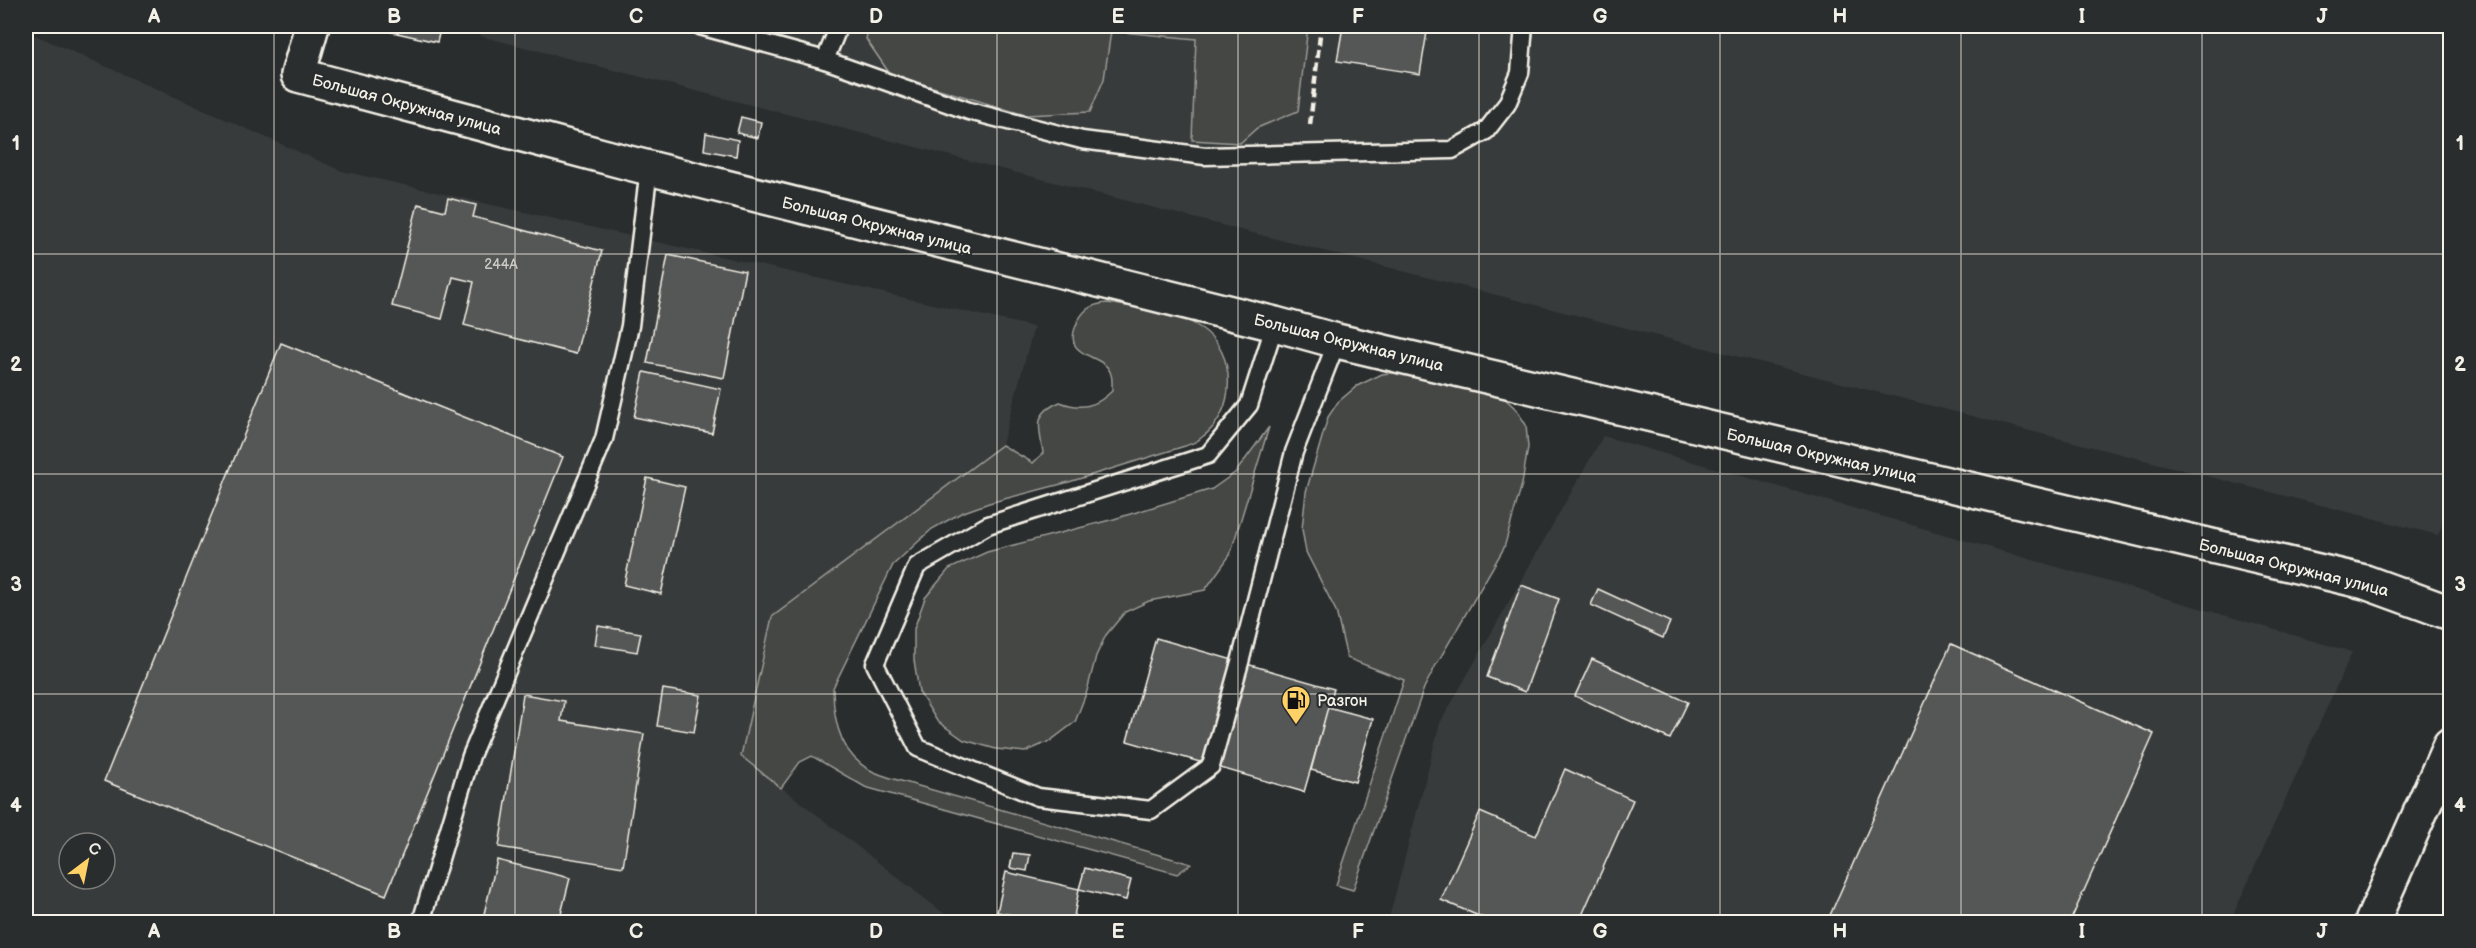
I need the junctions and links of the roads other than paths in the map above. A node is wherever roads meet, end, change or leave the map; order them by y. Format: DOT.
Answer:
graph roads {
  1 [pos="312,26"];
  2 [pos="700,26"];
  3 [pos="839,26"];
  4 [pos="1524,26"];
  5 [pos="825,60"];
  6 [pos="649,168"];
  7 [pos="1275,324"];
  8 [pos="1337,341"];
  9 [pos="2451,613"];
  10 [pos="2451,745"];
  11 [pos="421,922"];
  12 [pos="2372,922"];
  1 -- 6 [label="street, Большая Окружная улица"];
  2 -- 5 [label="lane"];
  3 -- 5 [label="lane"];
  4 -- 5 [label="lane"];
  6 -- 7 [label="street, Большая Окружная улица"];
  6 -- 11 [label="lane"];
  7 -- 8 [label="street, Большая Окружная улица"];
  7 -- 8 [label="lane"];
  8 -- 9 [label="street, Большая Окружная улица"];
  10 -- 12 [label="street"];
}
